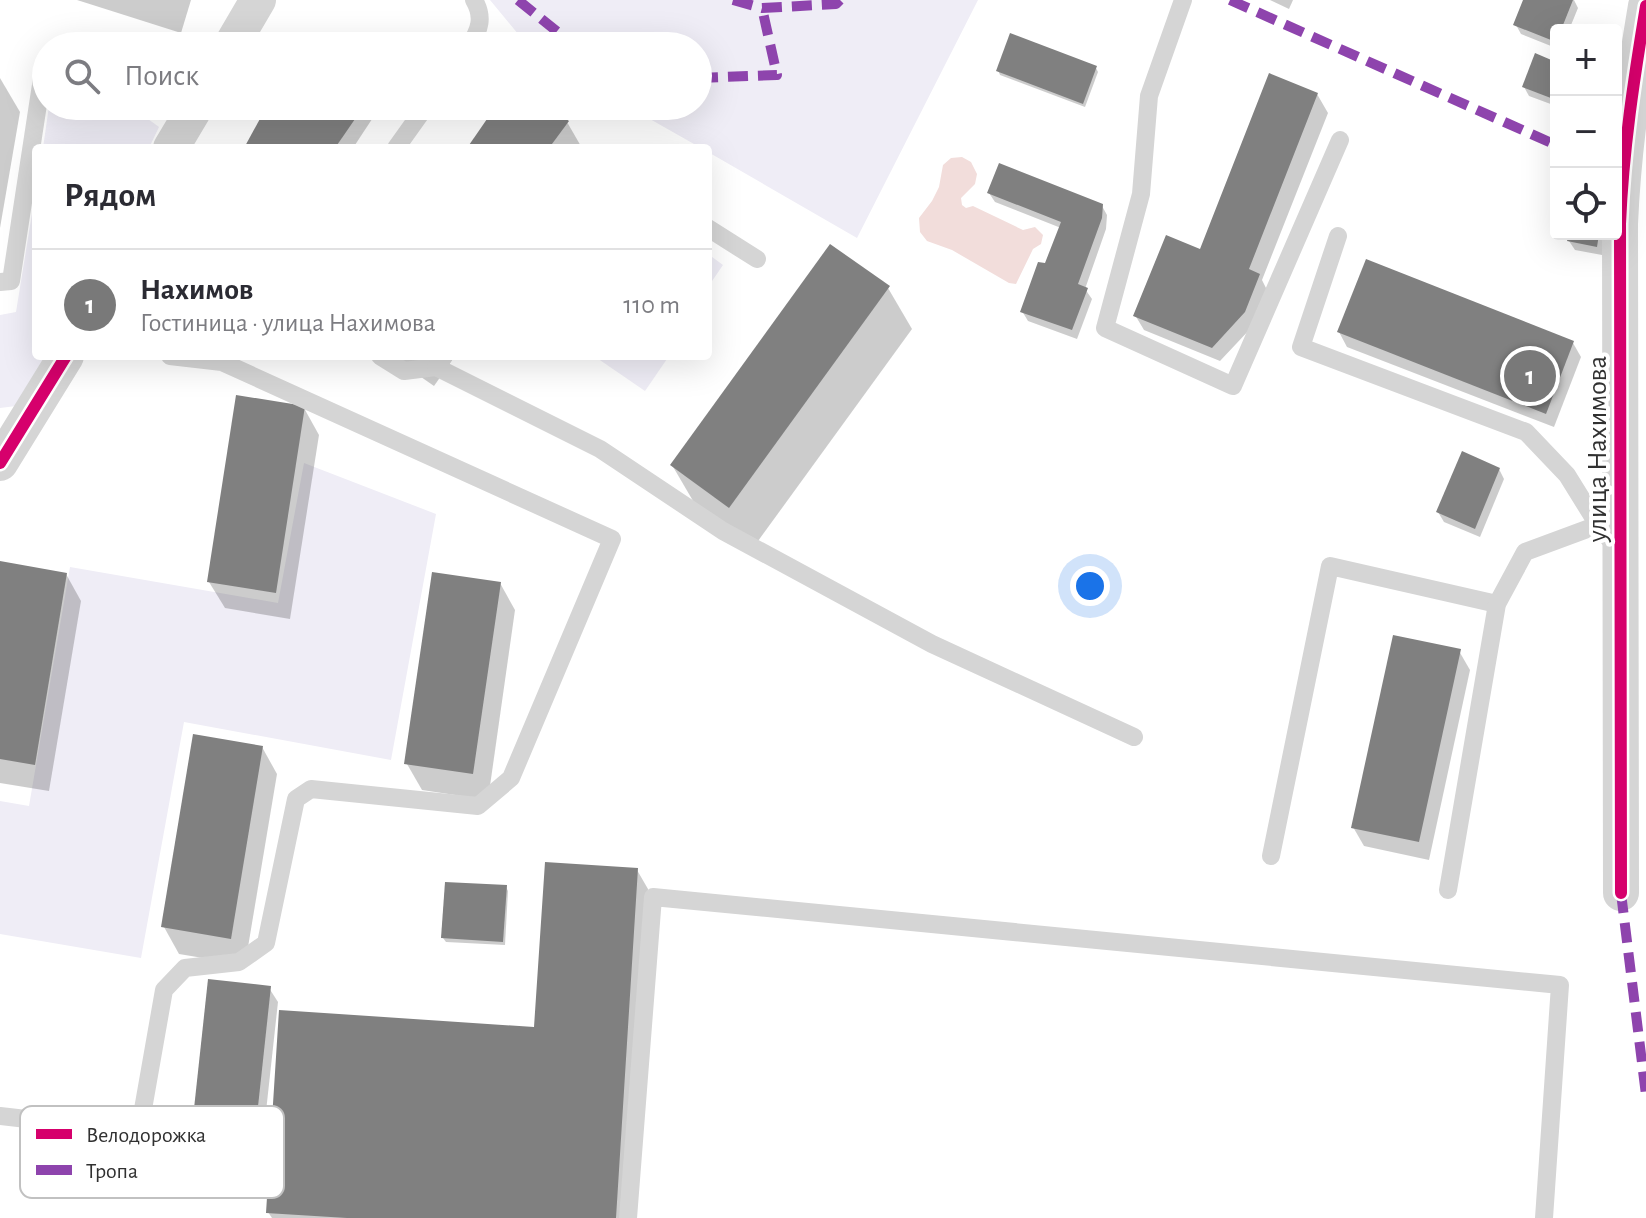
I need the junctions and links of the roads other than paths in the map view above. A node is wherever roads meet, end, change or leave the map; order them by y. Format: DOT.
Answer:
graph roads {
  1 [pos="258,0"];
  2 [pos="474,0"];
  3 [pos="1183,0"];
  4 [pos="1646,6"];
  5 [pos="239,32"];
  6 [pos="479,32"];
  7 [pos="36,120"];
  8 [pos="188,120"];
  9 [pos="416,120"];
  10 [pos="1340,140"];
  11 [pos="173,144"];
  12 [pos="399,144"];
  13 [pos="712,231"];
  14 [pos="1338,236"];
  15 [pos="757,259"];
  16 [pos="0,282"];
  17 [pos="64,360"];
  18 [pos="205,360"];
  19 [pos="386,360"];
  20 [pos="440,362"];
  21 [pos="0,463"];
  22 [pos="1621,548"];
  23 [pos="1497,604"];
  24 [pos="1134,737"];
  25 [pos="1271,856"];
  26 [pos="1448,890"];
  27 [pos="1621,893"];
  28 [pos="144,1106"];
  29 [pos="0,1116"];
  30 [pos="20,1118"];
  31 [pos="628,1218"];
  32 [pos="1544,1218"];
  1 -- 5 [label="street"];
  2 -- 6 [label="lane"];
  3 -- 10 [label="lane"];
  4 -- 22 [label="street, улица Нахимова"];
  7 -- 16 [label="lane"];
  8 -- 11 [label="street"];
  9 -- 12 [label="lane"];
  13 -- 15 [label="lane"];
  14 -- 22 [label="lane"];
  17 -- 21 [label="street"];
  18 -- 28 [label="lane"];
  19 -- 20 [label="lane"];
  20 -- 24 [label="lane"];
  22 -- 23 [label="lane"];
  22 -- 27 [label="street, улица Нахимова"];
  23 -- 25 [label="lane"];
  23 -- 26 [label="lane"];
  29 -- 30 [label="lane"];
  31 -- 32 [label="lane"];
}
